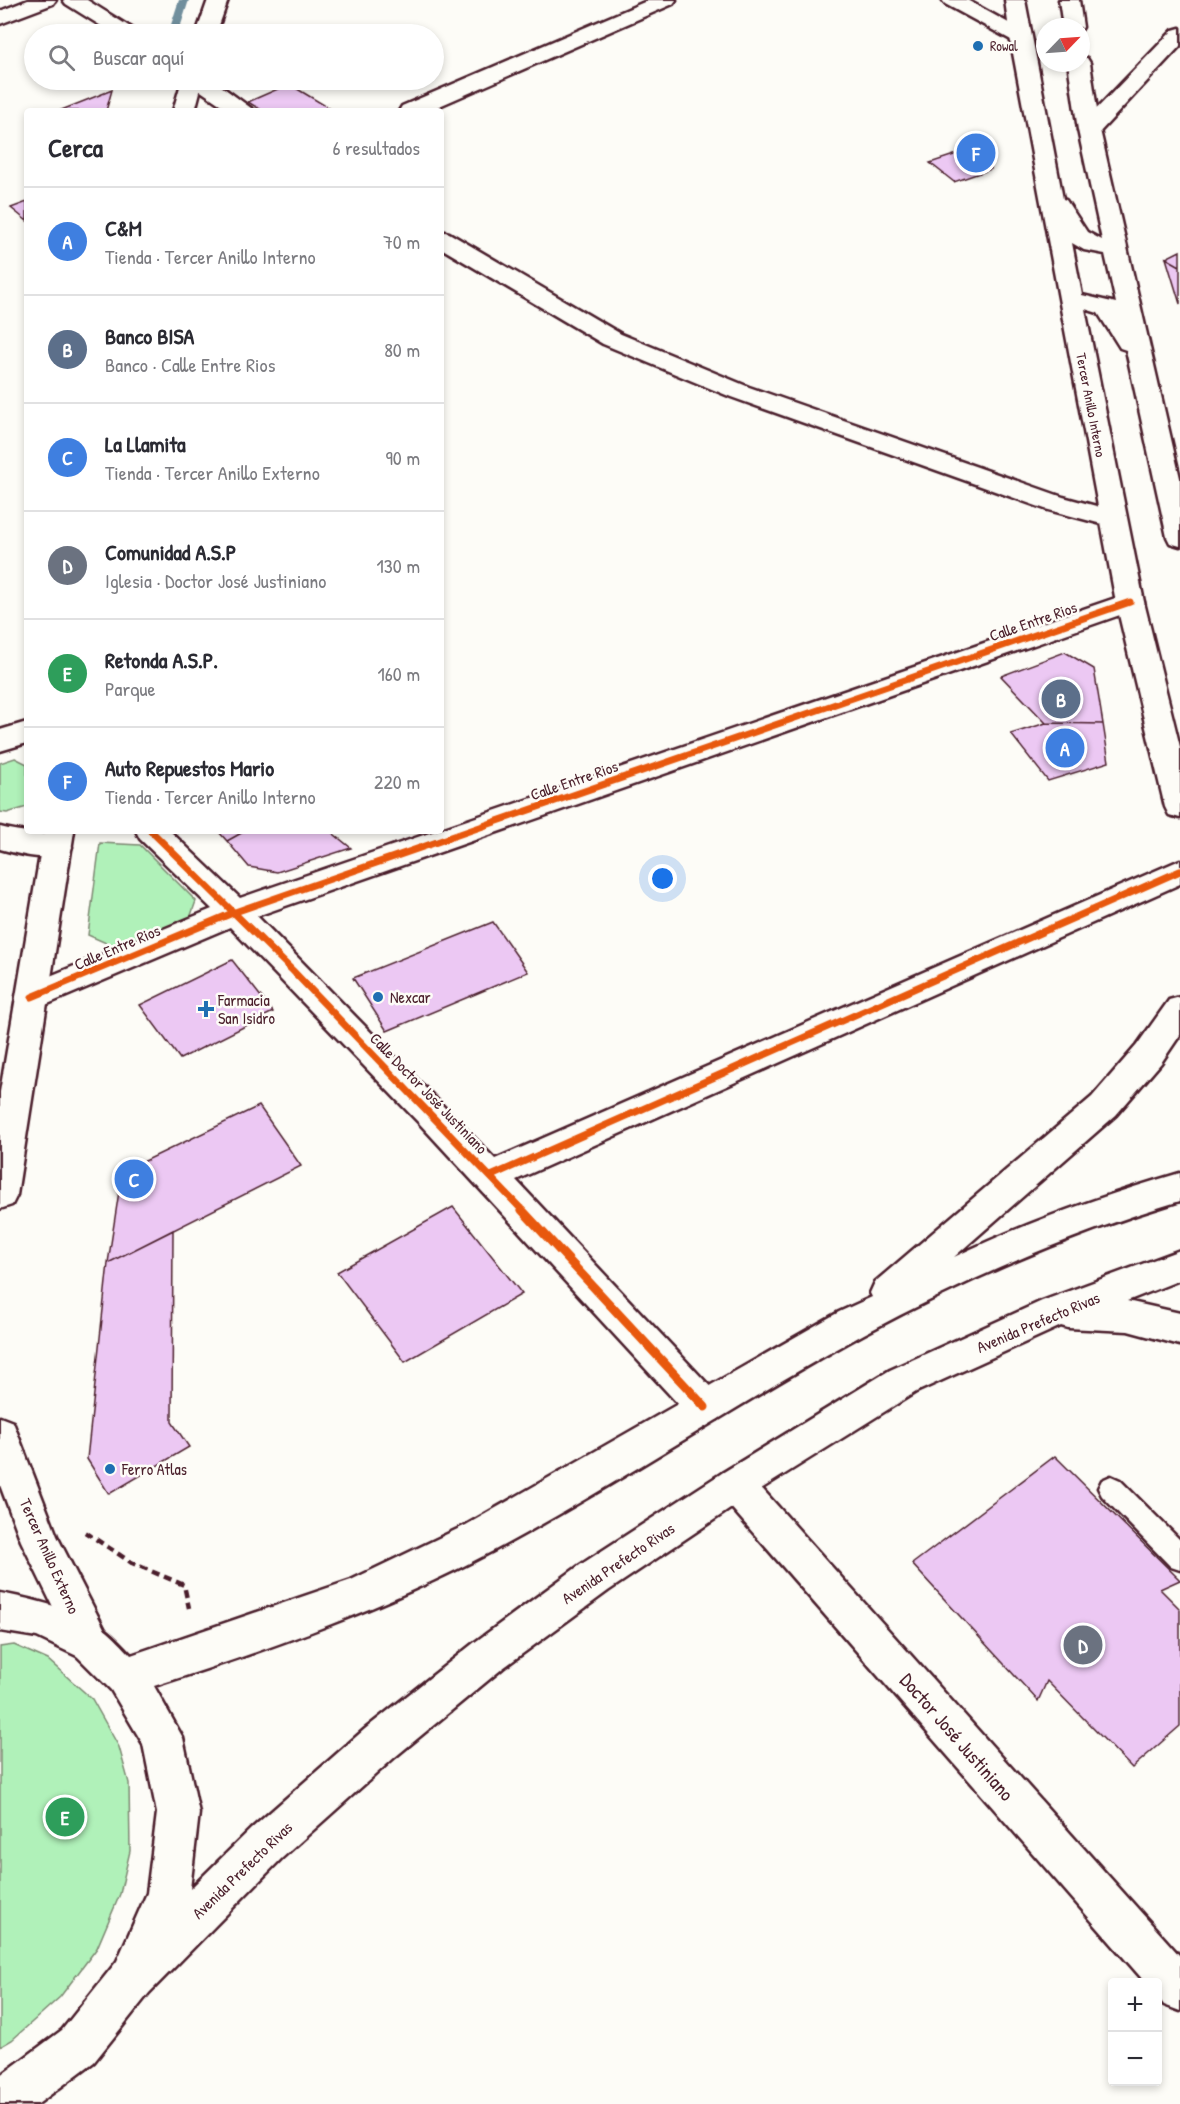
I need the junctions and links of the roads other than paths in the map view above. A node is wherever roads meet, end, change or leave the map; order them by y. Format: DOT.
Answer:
graph roads {
  1 [pos="46,0"];
  2 [pos="73,0"];
  3 [pos="218,0"];
  4 [pos="666,0"];
  5 [pos="952,0"];
  6 [pos="1015,0"];
  7 [pos="1069,0"];
  8 [pos="0,18"];
  9 [pos="1072,18"];
  10 [pos="112,24"];
  11 [pos="210,24"];
  12 [pos="1180,34"];
  13 [pos="1020,37"];
  14 [pos="1080,72"];
  15 [pos="1083,89"];
  16 [pos="189,90"];
  17 [pos="214,90"];
  18 [pos="1128,90"];
  19 [pos="185,108"];
  20 [pos="240,108"];
  21 [pos="417,108"];
  22 [pos="1089,130"];
  23 [pos="1051,193"];
  24 [pos="444,240"];
  25 [pos="1115,248"];
  26 [pos="1072,303"];
  27 [pos="1139,360"];
  28 [pos="1113,519"];
  29 [pos="1180,537"];
  30 [pos="1130,602"];
  31 [pos="24,733"];
  32 [pos="0,741"];
  33 [pos="1180,807"];
  34 [pos="154,834"];
  35 [pos="0,837"];
  36 [pos="58,839"];
  37 [pos="1180,871"];
  38 [pos="235,912"];
  39 [pos="32,997"];
  40 [pos="1180,1009"];
  41 [pos="491,1176"];
  42 [pos="1180,1187"];
  43 [pos="0,1195"];
  44 [pos="1180,1266"];
  45 [pos="1055,1312"];
  46 [pos="852,1323"];
  47 [pos="1180,1329"];
  48 [pos="705,1407"];
  49 [pos="0,1434"];
  50 [pos="735,1485"];
  51 [pos="1111,1488"];
  52 [pos="1180,1558"];
  53 [pos="0,1612"];
  54 [pos="91,1643"];
  55 [pos="125,1676"];
  56 [pos="133,1977"];
  57 [pos="1180,1989"];
  58 [pos="78,2046"];
  59 [pos="0,2104"];
  60 [pos="34,2104"];
  1 -- 8 [label="street"];
  2 -- 10 [label="street"];
  3 -- 11 [label="street"];
  4 -- 21 [label="street"];
  5 -- 13 [label="street"];
  6 -- 13 [label="street, Tercer Anillo Interno"];
  7 -- 9 [label="street"];
  12 -- 18 [label="street"];
  13 -- 23 [label="street, Tercer Anillo Interno"];
  14 -- 15 [label="street"];
  15 -- 18 [label="street"];
  15 -- 22 [label="street"];
  16 -- 19 [label="street"];
  17 -- 20 [label="street"];
  18 -- 22 [label="street"];
  22 -- 25 [label="street"];
  23 -- 25 [label="street"];
  23 -- 26 [label="street, Tercer Anillo Interno"];
  24 -- 28 [label="street"];
  25 -- 27 [label="street"];
  26 -- 27 [label="street"];
  26 -- 28 [label="street, Tercer Anillo Interno"];
  27 -- 29 [label="street"];
  28 -- 30 [label="street, Tercer Anillo Interno"];
  30 -- 33 [label="street, Tercer Anillo Interno"];
  30 -- 38 [label="street, Calle Entre Rios"];
  31 -- 32 [label="street"];
  34 -- 38 [label="street, Calle Doctor José Justiniano"];
  35 -- 36 [label="street"];
  36 -- 39 [label="street"];
  37 -- 41 [label="street"];
  38 -- 39 [label="street, Calle Entre Rios"];
  38 -- 41 [label="street, Calle Doctor José Justiniano"];
  39 -- 43 [label="street"];
  40 -- 46 [label="street"];
  41 -- 48 [label="street, Calle Doctor José Justiniano"];
  42 -- 46 [label="street"];
  44 -- 45 [label="street, Avenida Prefecto Rivas"];
  45 -- 47 [label="street"];
  45 -- 50 [label="street, Avenida Prefecto Rivas"];
  46 -- 48 [label="street"];
  48 -- 55 [label="street"];
  49 -- 54 [label="street, Tercer Anillo Externo"];
  50 -- 56 [label="street, Avenida Prefecto Rivas"];
  50 -- 57 [label="street, Doctor José Justiniano"];
  51 -- 52 [label="lane"];
  53 -- 54 [label="street"];
  54 -- 55 [label="street"];
  55 -- 56 [label="street"];
  56 -- 58 [label="street"];
  58 -- 59 [label="street"];
  58 -- 60 [label="street"];
}
